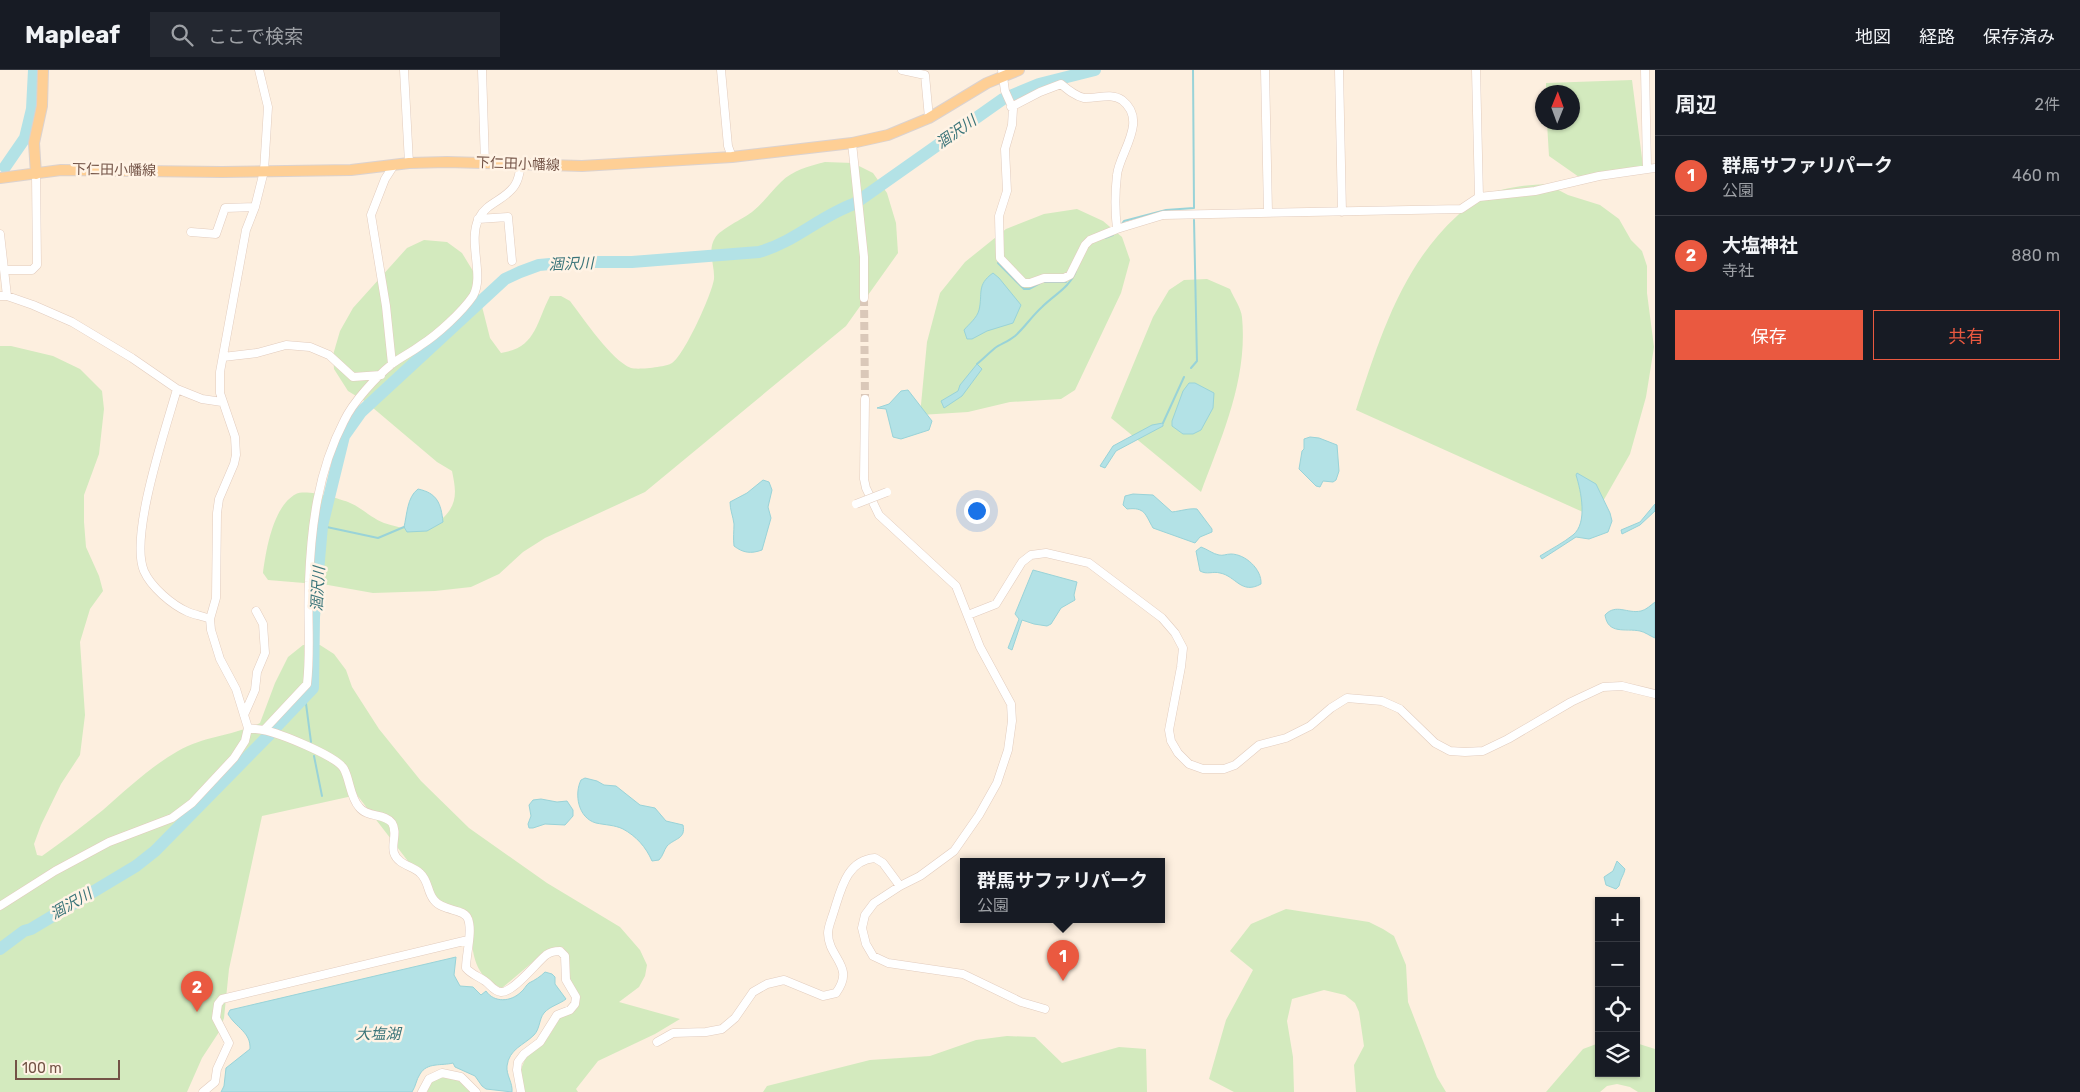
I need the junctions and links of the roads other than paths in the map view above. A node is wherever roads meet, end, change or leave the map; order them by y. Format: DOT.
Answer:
graph roads {
  1 [pos="43,70"];
  2 [pos="259,70"];
  3 [pos="404,70"];
  4 [pos="482,70"];
  5 [pos="721,70"];
  6 [pos="902,70"];
  7 [pos="1020,70"];
  8 [pos="1265,70"];
  9 [pos="1339,70"];
  10 [pos="1476,70"];
  11 [pos="1645,70"];
  12 [pos="1002,73"];
  13 [pos="1010,104"];
  14 [pos="929,118"];
  15 [pos="852,143"];
  16 [pos="732,158"];
  17 [pos="409,163"];
  18 [pos="485,163"];
  19 [pos="522,164"];
  20 [pos="394,165"];
  21 [pos="1651,168"];
  22 [pos="264,172"];
  23 [pos="36,174"];
  24 [pos="0,178"];
  25 [pos="1479,197"];
  26 [pos="254,207"];
  27 [pos="1268,212"];
  28 [pos="1342,212"];
  29 [pos="478,219"];
  30 [pos="1117,229"];
  31 [pos="191,232"];
  32 [pos="0,234"];
  33 [pos="512,260"];
  34 [pos="4,270"];
  35 [pos="4,296"];
  36 [pos="864,298"];
  37 [pos="223,357"];
  38 [pos="392,364"];
  39 [pos="381,375"];
  40 [pos="177,388"];
  41 [pos="865,399"];
  42 [pos="222,402"];
  43 [pos="887,492"];
  44 [pos="856,504"];
  45 [pos="256,612"];
  46 [pos="968,615"];
  47 [pos="210,619"];
  48 [pos="1655,694"];
  49 [pos="244,715"];
  50 [pos="248,728"];
  51 [pos="264,730"];
  52 [pos="900,886"];
  53 [pos="0,906"];
  54 [pos="468,940"];
  55 [pos="1045,1008"];
  56 [pos="657,1042"];
  57 [pos="203,1092"];
  58 [pos="422,1092"];
  59 [pos="476,1092"];
  60 [pos="521,1092"];
  1 -- 23 [label="main road"];
  2 -- 22 [label="street"];
  3 -- 17 [label="street"];
  4 -- 18 [label="street"];
  5 -- 16 [label="street"];
  6 -- 14 [label="street"];
  7 -- 12 [label="main road, 下仁田小幡線"];
  8 -- 27 [label="street"];
  9 -- 28 [label="street"];
  10 -- 25 [label="street"];
  11 -- 21 [label="street"];
  12 -- 13 [label="street"];
  12 -- 14 [label="main road, 下仁田小幡線"];
  13 -- 30 [label="street"];
  13 -- 30 [label="street"];
  14 -- 15 [label="main road, 下仁田小幡線"];
  15 -- 16 [label="main road, 下仁田小幡線"];
  15 -- 36 [label="street"];
  16 -- 19 [label="main road, 下仁田小幡線"];
  17 -- 18 [label="main road, 下仁田小幡線"];
  17 -- 20 [label="main road, 下仁田小幡線"];
  18 -- 19 [label="main road, 下仁田小幡線"];
  19 -- 29 [label="street"];
  20 -- 22 [label="main road, 下仁田小幡線"];
  20 -- 38 [label="street"];
  21 -- 25 [label="street"];
  22 -- 23 [label="main road, 下仁田小幡線"];
  22 -- 26 [label="street"];
  23 -- 24 [label="main road, 下仁田小幡線"];
  23 -- 34 [label="street"];
  25 -- 28 [label="street"];
  26 -- 31 [label="street"];
  26 -- 37 [label="street"];
  27 -- 28 [label="street"];
  27 -- 30 [label="street"];
  29 -- 33 [label="street"];
  29 -- 38 [label="street"];
  32 -- 34 [label="street"];
  34 -- 35 [label="street"];
  35 -- 40 [label="street"];
  37 -- 39 [label="street"];
  37 -- 42 [label="street"];
  38 -- 39 [label="street"];
  39 -- 51 [label="street"];
  40 -- 42 [label="street"];
  40 -- 47 [label="street"];
  41 -- 46 [label="street"];
  42 -- 47 [label="street"];
  43 -- 44 [label="street, bridge"];
  45 -- 49 [label="street"];
  46 -- 48 [label="street"];
  46 -- 52 [label="street"];
  47 -- 49 [label="street"];
  49 -- 50 [label="street"];
  50 -- 51 [label="street"];
  50 -- 53 [label="street"];
  51 -- 54 [label="street"];
  52 -- 55 [label="street"];
  52 -- 56 [label="street"];
  54 -- 57 [label="street"];
  54 -- 60 [label="street"];
  58 -- 59 [label="street"];
}
